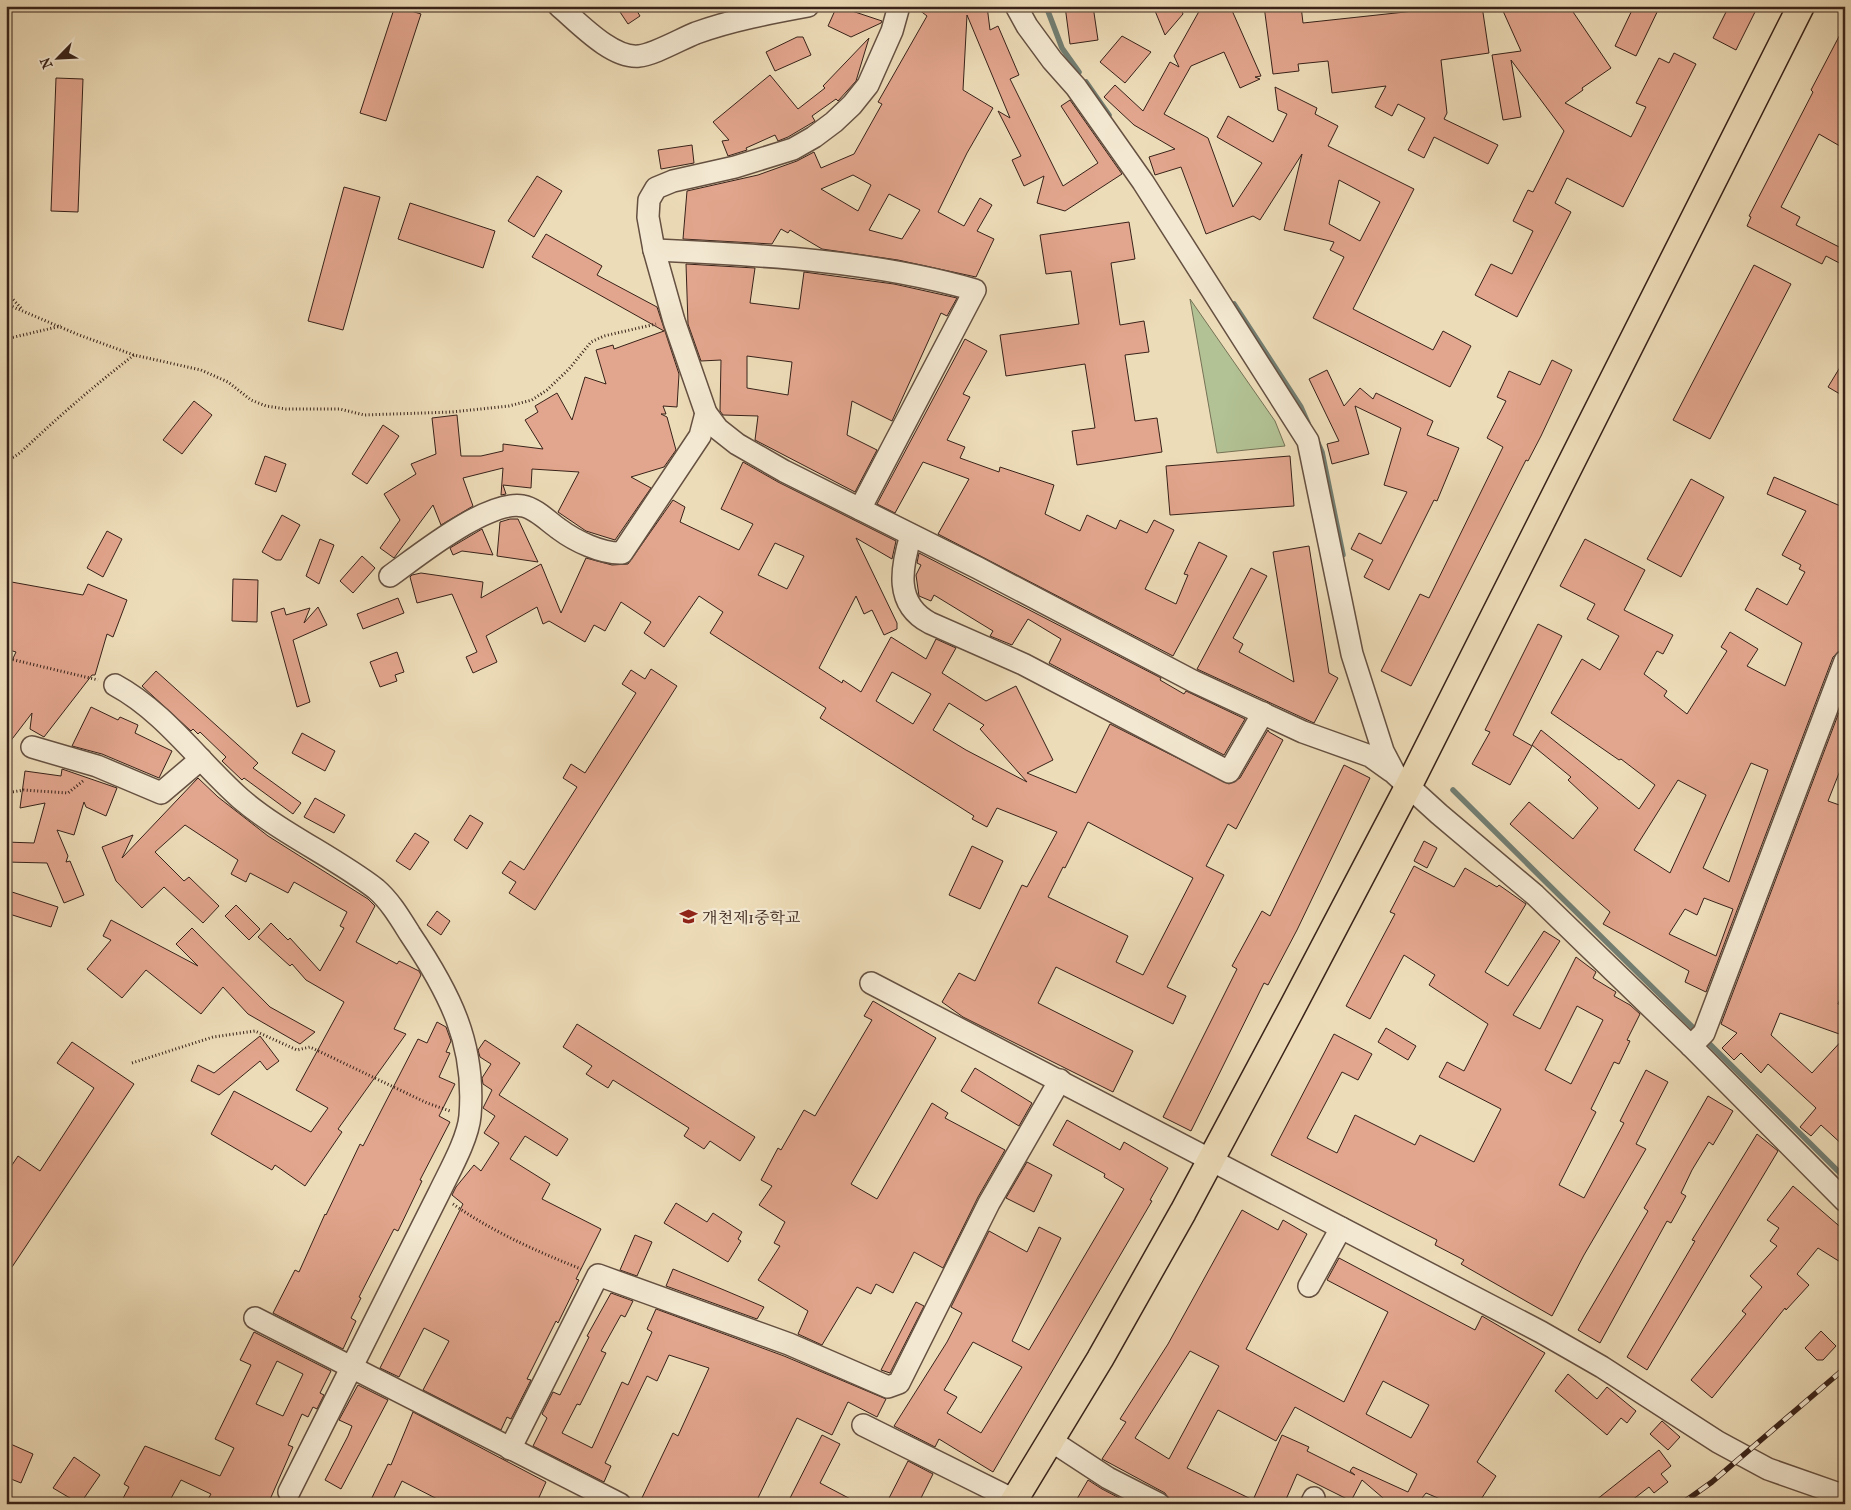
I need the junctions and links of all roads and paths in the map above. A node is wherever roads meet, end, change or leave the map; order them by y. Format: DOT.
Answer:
graph roads {
  1 [pos="559,6"];
  2 [pos="808,6"];
  3 [pos="899,6"];
  4 [pos="1016,6"];
  5 [pos="1801,6"];
  6 [pos="654,250"];
  7 [pos="6,292"];
  8 [pos="6,304"];
  9 [pos="23,310"];
  10 [pos="674,321"];
  11 [pos="62,326"];
  12 [pos="6,339"];
  13 [pos="134,355"];
  14 [pos="706,413"];
  15 [pos="6,459"];
  16 [pos="860,509"];
  17 [pos="911,535"];
  18 [pos="390,576"];
  19 [pos="6,658"];
  20 [pos="1845,661"];
  21 [pos="115,685"];
  22 [pos="1263,713"];
  23 [pos="32,747"];
  24 [pos="200,759"];
  25 [pos="97,766"];
  26 [pos="1401,780"];
  27 [pos="6,793"];
  28 [pos="871,983"];
  29 [pos="1698,1040"];
  30 [pos="132,1063"];
  31 [pos="1060,1080"];
  32 [pos="470,1118"];
  33 [pos="1211,1158"];
  34 [pos="439,1193"];
  35 [pos="1845,1200"];
  36 [pos="1341,1228"];
  37 [pos="598,1275"];
  38 [pos="1309,1286"];
  39 [pos="255,1318"];
  40 [pos="350,1368"];
  41 [pos="863,1424"];
  42 [pos="1050,1440"];
  43 [pos="510,1449"];
  44 [pos="289,1492"];
  45 [pos="1845,1496"];
  46 [pos="1013,1502"];
  47 [pos="620,1504"];
  48 [pos="1159,1504"];
  1 -- 2 [label="street"];
  3 -- 6 [label="street"];
  4 -- 26 [label="street"];
  5 -- 26 [label="main road"];
  6 -- 10 [label="street"];
  6 -- 16 [label="street"];
  7 -- 9 [label="path"];
  8 -- 9 [label="path"];
  9 -- 11 [label="path"];
  10 -- 13 [label="path"];
  10 -- 14 [label="street"];
  11 -- 12 [label="path"];
  11 -- 13 [label="path"];
  13 -- 15 [label="path"];
  14 -- 16 [label="street"];
  14 -- 18 [label="street"];
  16 -- 17 [label="street"];
  17 -- 22 [label="street"];
  17 -- 22 [label="street"];
  19 -- 21 [label="path"];
  20 -- 29 [label="street"];
  21 -- 24 [label="street"];
  22 -- 26 [label="street"];
  23 -- 25 [label="street"];
  24 -- 25 [label="street"];
  24 -- 32 [label="street"];
  25 -- 27 [label="path"];
  26 -- 29 [label="street"];
  26 -- 33 [label="main road"];
  28 -- 31 [label="street"];
  29 -- 35 [label="street"];
  30 -- 32 [label="path"];
  31 -- 33 [label="street"];
  31 -- 37 [label="street"];
  32 -- 34 [label="street"];
  33 -- 36 [label="street"];
  33 -- 42 [label="main road"];
  34 -- 37 [label="path"];
  34 -- 40 [label="street"];
  36 -- 38 [label="street"];
  36 -- 45 [label="street"];
  37 -- 43 [label="street"];
  39 -- 40 [label="street"];
  40 -- 43 [label="street"];
  40 -- 44 [label="street"];
  41 -- 46 [label="street"];
  42 -- 46 [label="main road"];
  42 -- 48 [label="street"];
  43 -- 47 [label="street"];
}
